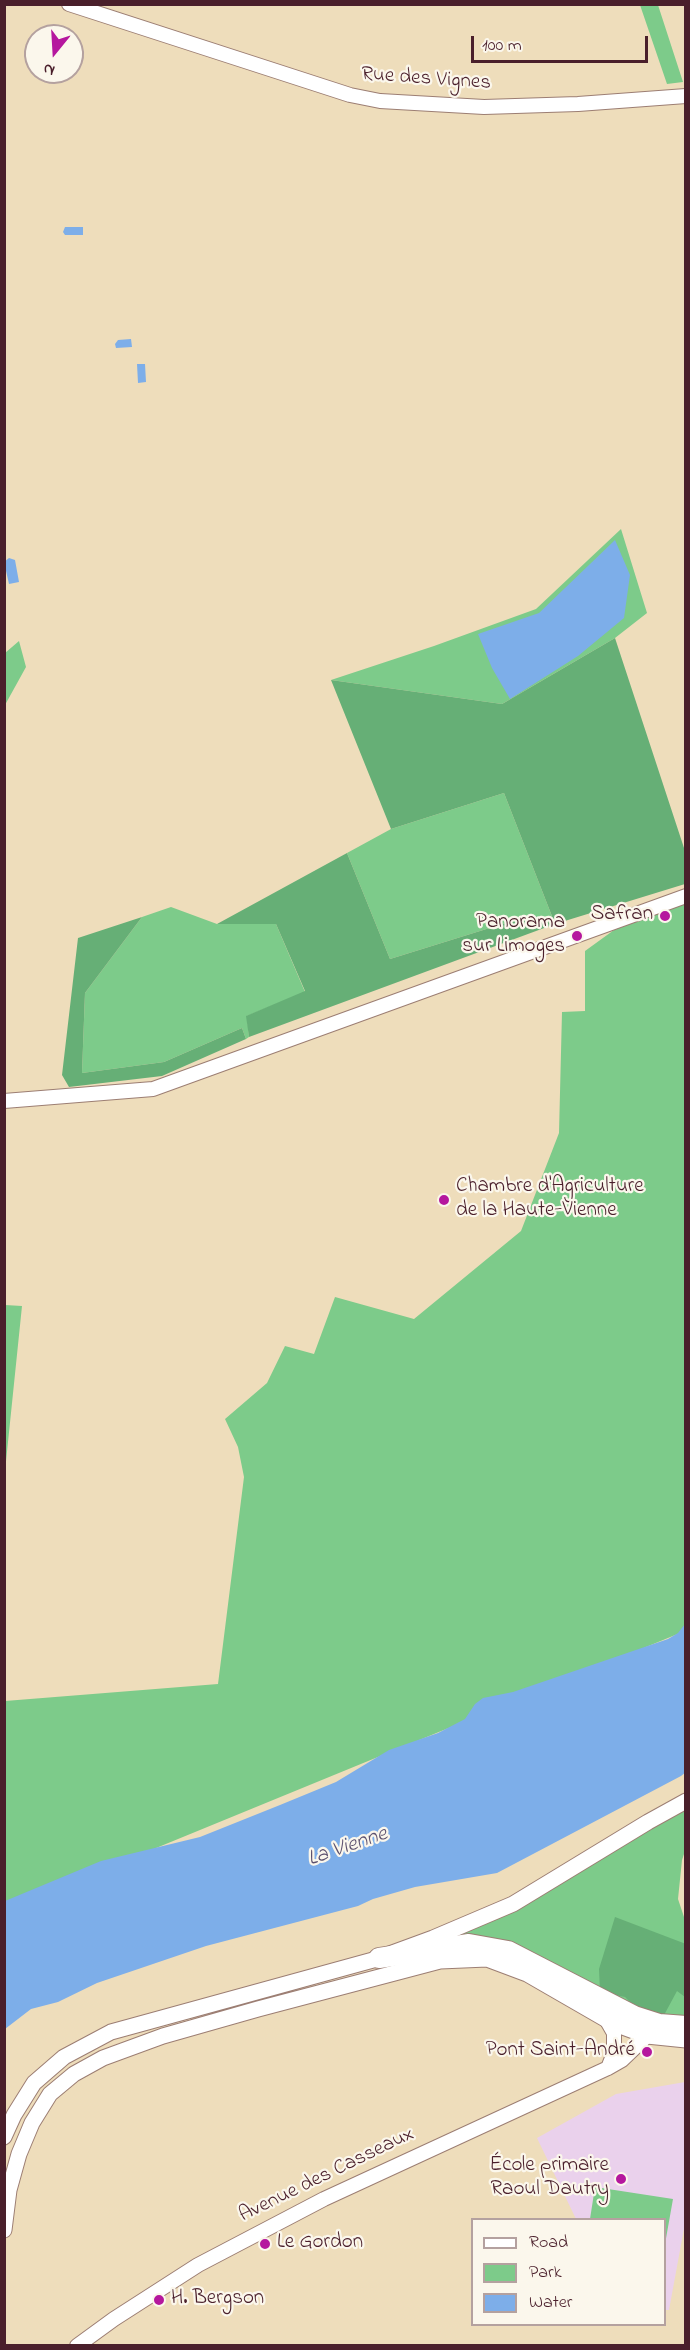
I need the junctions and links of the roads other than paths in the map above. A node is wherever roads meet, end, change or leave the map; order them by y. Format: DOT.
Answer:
graph roads {
  1 [pos="69,4"];
  2 [pos="686,96"];
  3 [pos="686,896"];
  4 [pos="4,1101"];
  5 [pos="686,1801"];
  6 [pos="379,1958"];
  7 [pos="606,2019"];
  8 [pos="686,2026"];
  9 [pos="647,2036"];
  10 [pos="686,2040"];
  11 [pos="608,2068"];
  12 [pos="4,2137"];
  13 [pos="4,2230"];
  14 [pos="77,2346"];
  1 -- 2 [label="street, Rue des Vignes"];
  3 -- 4 [label="street"];
  5 -- 6 [label="main road"];
  6 -- 8 [label="highway"];
  6 -- 12 [label="main road"];
  7 -- 9 [label="main road"];
  7 -- 11 [label="street"];
  7 -- 13 [label="main road"];
  9 -- 10 [label="main road"];
  9 -- 11 [label="street, Avenue des Casseaux"];
  11 -- 14 [label="street, Avenue des Casseaux"];
}
